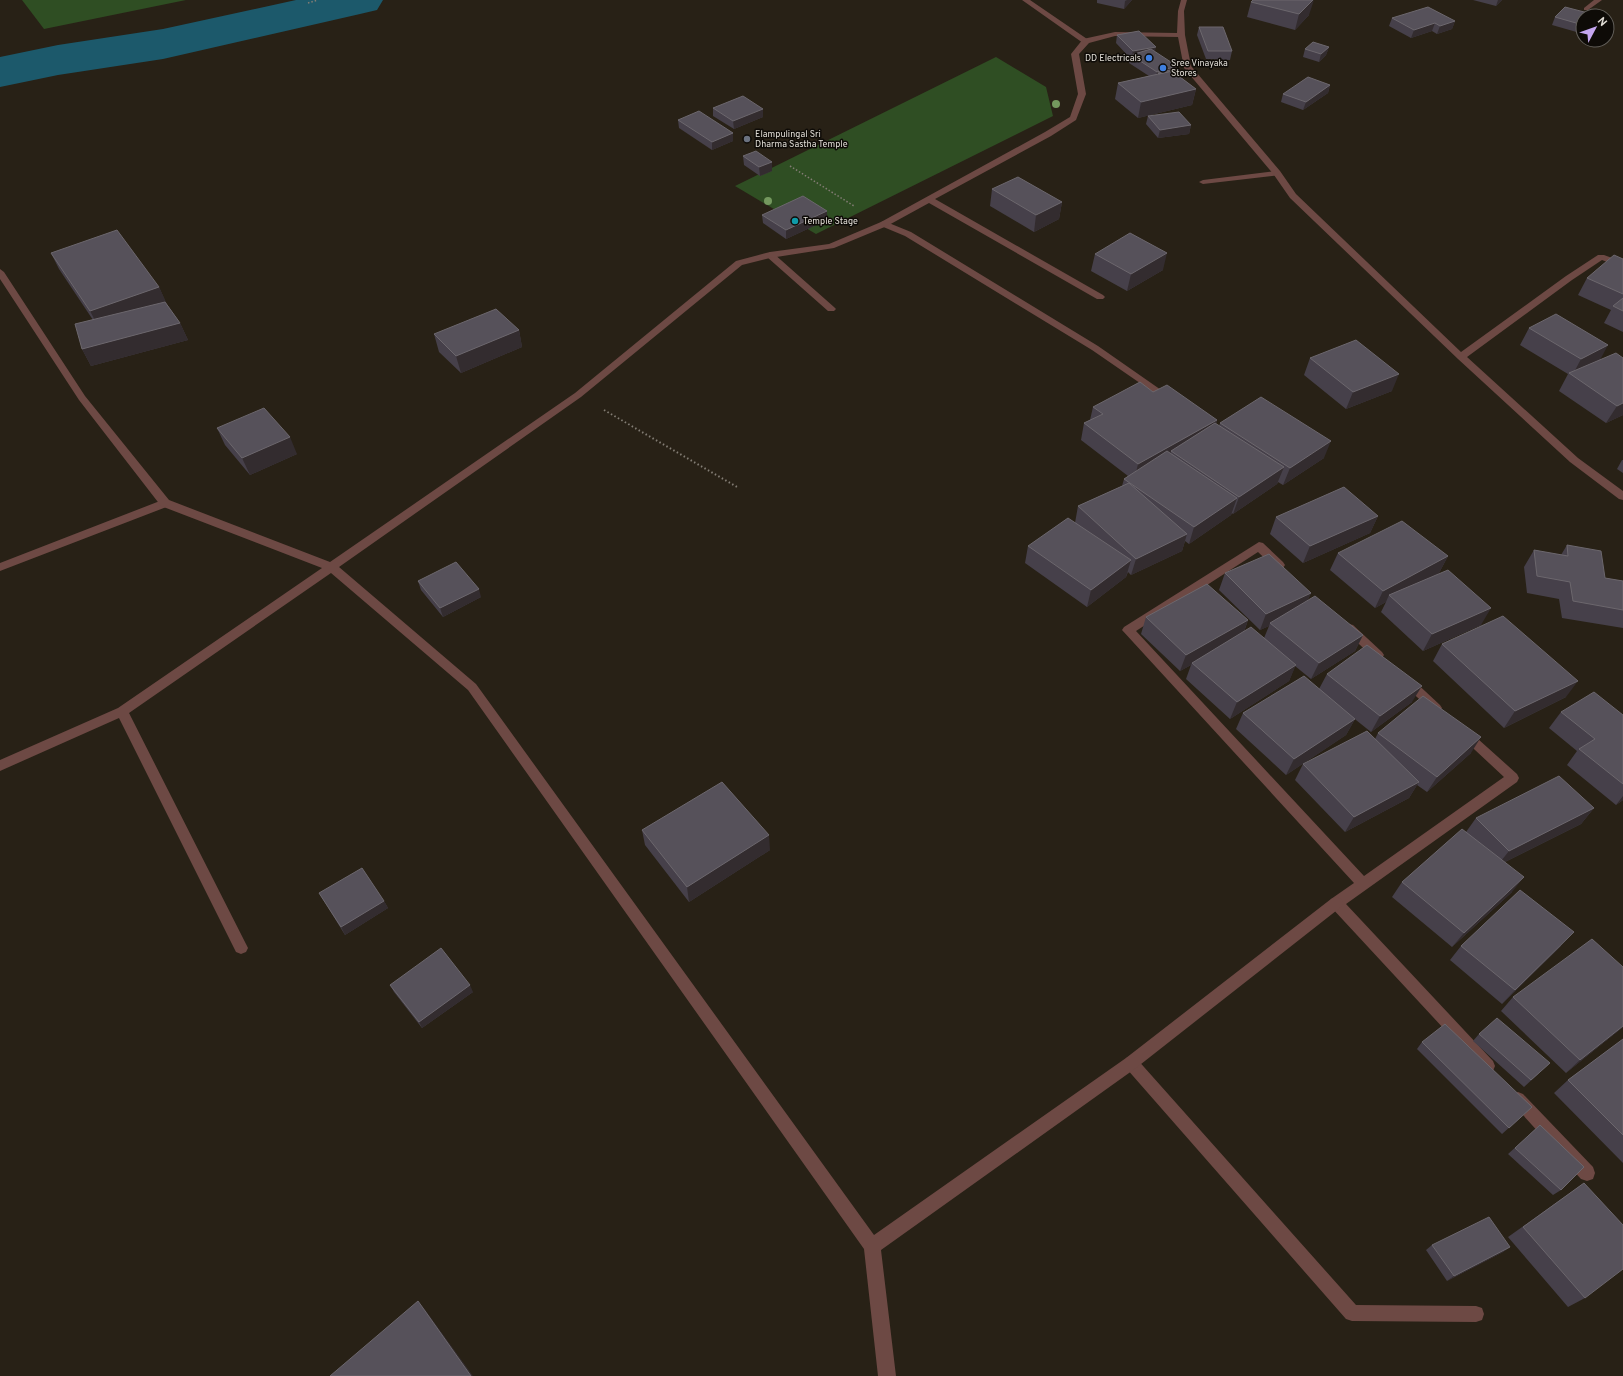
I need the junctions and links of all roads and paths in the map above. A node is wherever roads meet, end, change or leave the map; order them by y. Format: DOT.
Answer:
graph roads {
  1 [pos="318,0"];
  2 [pos="1025,0"];
  3 [pos="1184,0"];
  4 [pos="1599,0"];
  5 [pos="308,3"];
  6 [pos="1587,8"];
  7 [pos="1181,35"];
  8 [pos="1086,41"];
  9 [pos="790,166"];
  10 [pos="1277,173"];
  11 [pos="1203,182"];
  12 [pos="930,200"];
  13 [pos="884,224"];
  14 [pos="770,255"];
  15 [pos="1623,265"];
  16 [pos="0,272"];
  17 [pos="1100,297"];
  18 [pos="830,309"];
  19 [pos="1461,357"];
  20 [pos="578,395"];
  21 [pos="1178,406"];
  22 [pos="739,488"];
  23 [pos="1623,496"];
  24 [pos="165,503"];
  25 [pos="0,567"];
  26 [pos="331,567"];
  27 [pos="1288,573"];
  28 [pos="1342,622"];
  29 [pos="1389,665"];
  30 [pos="1401,676"];
  31 [pos="122,711"];
  32 [pos="1442,713"];
  33 [pos="1454,724"];
  34 [pos="0,766"];
  35 [pos="1363,884"];
  36 [pos="1336,903"];
  37 [pos="241,948"];
  38 [pos="1131,1064"];
  39 [pos="1500,1079"];
  40 [pos="1511,1091"];
  41 [pos="1587,1172"];
  42 [pos="872,1246"];
  43 [pos="1476,1314"];
  44 [pos="887,1376"];
  1 -- 5 [label="path"];
  2 -- 8 [label="street"];
  3 -- 7 [label="street"];
  4 -- 6 [label="street"];
  7 -- 8 [label="street"];
  7 -- 10 [label="street"];
  8 -- 12 [label="street"];
  9 -- 13 [label="path"];
  10 -- 11 [label="street"];
  10 -- 19 [label="street"];
  12 -- 13 [label="street"];
  12 -- 17 [label="street"];
  13 -- 14 [label="street"];
  13 -- 21 [label="street"];
  14 -- 18 [label="street"];
  14 -- 20 [label="street"];
  15 -- 19 [label="street"];
  16 -- 24 [label="street"];
  19 -- 23 [label="street"];
  20 -- 22 [label="path"];
  20 -- 26 [label="street"];
  24 -- 25 [label="street"];
  24 -- 26 [label="street"];
  26 -- 31 [label="street"];
  26 -- 42 [label="street"];
  27 -- 35 [label="street"];
  28 -- 29 [label="street"];
  30 -- 32 [label="street"];
  31 -- 34 [label="street"];
  31 -- 37 [label="street"];
  33 -- 35 [label="street"];
  35 -- 36 [label="street"];
  36 -- 38 [label="street"];
  36 -- 39 [label="street"];
  38 -- 42 [label="street"];
  38 -- 43 [label="street"];
  40 -- 41 [label="street"];
  42 -- 44 [label="street"];
}
